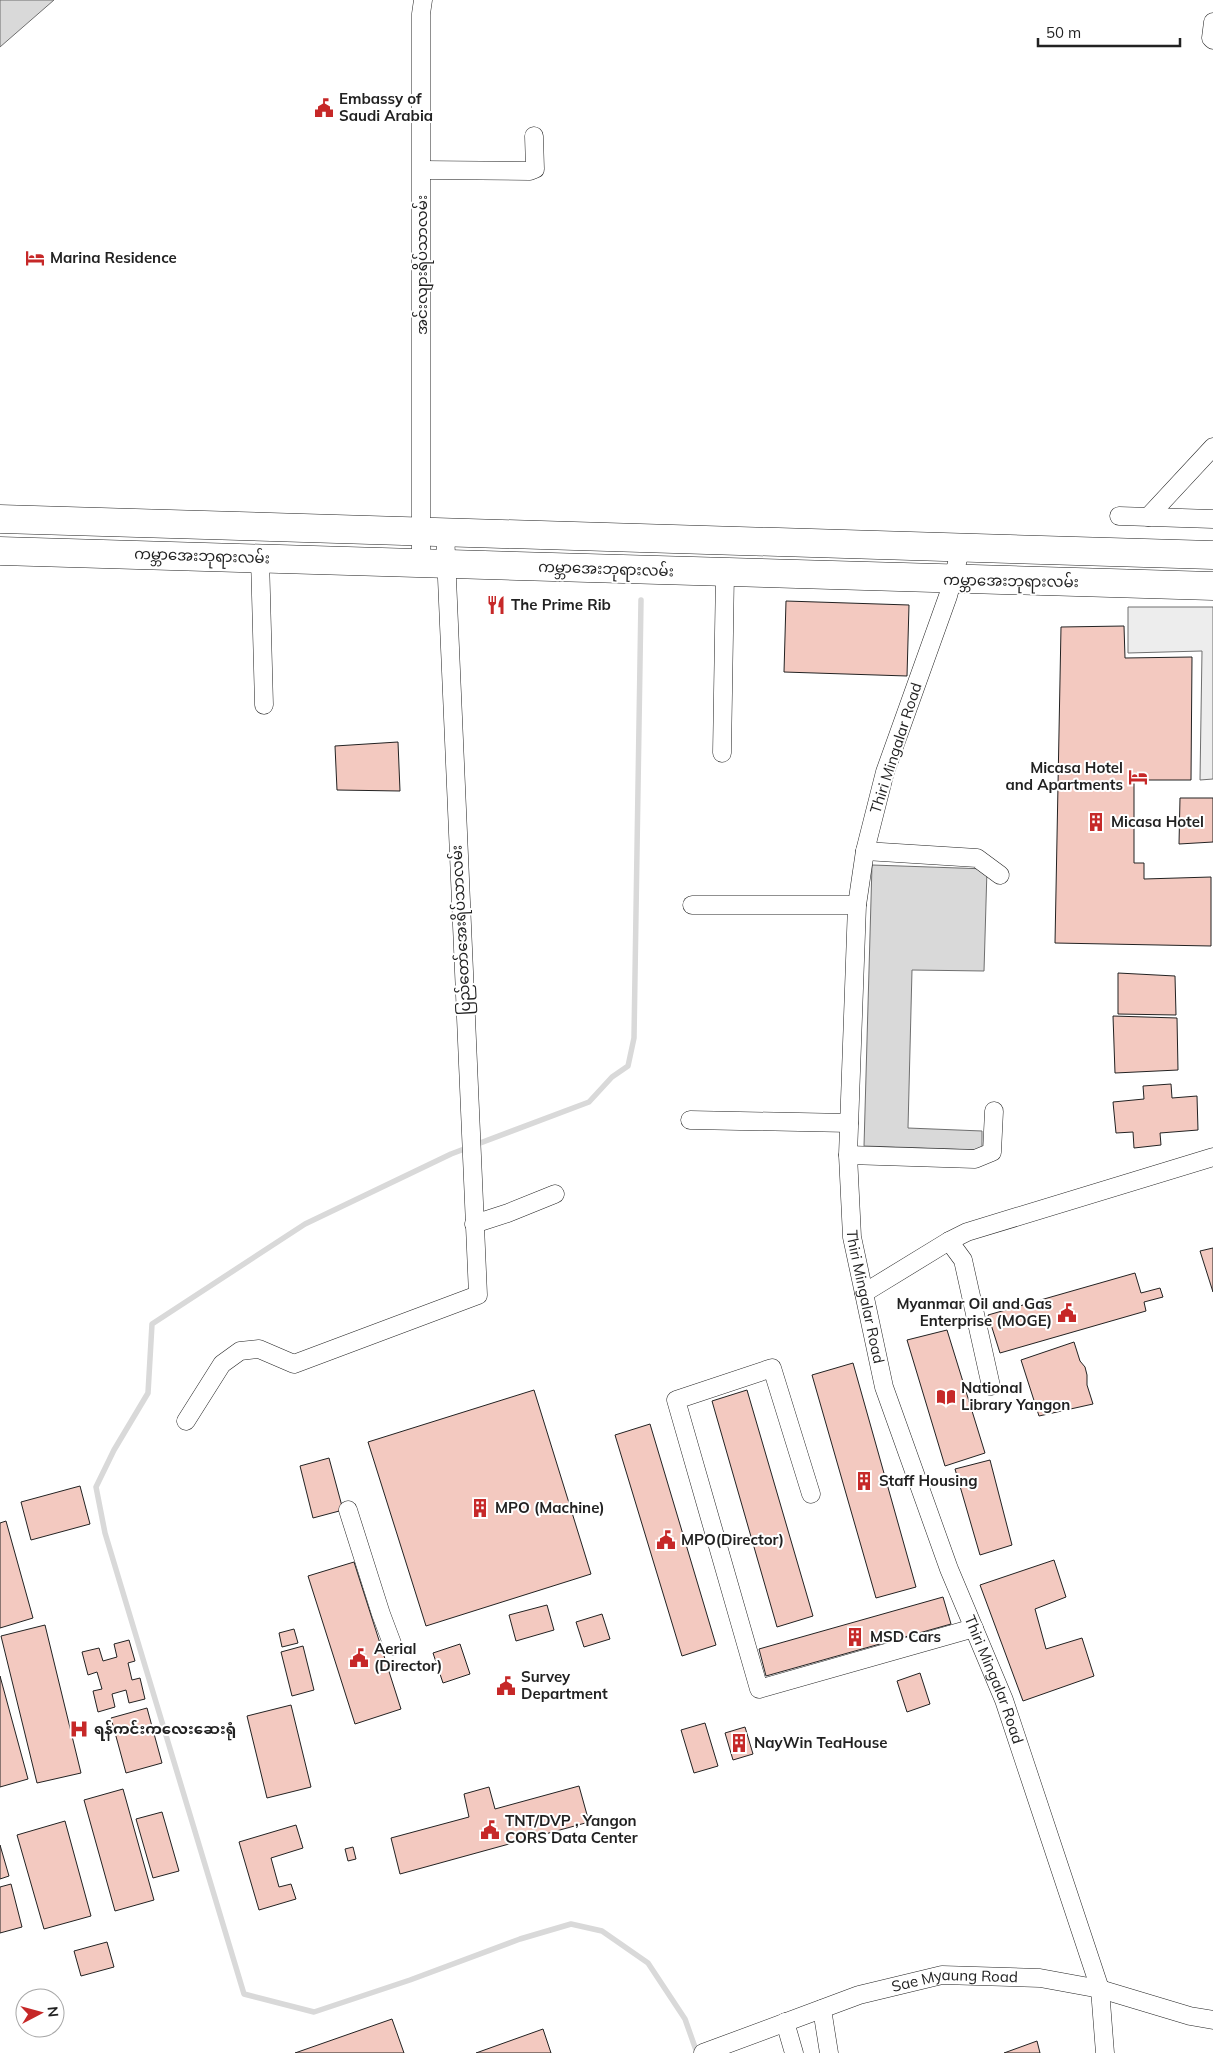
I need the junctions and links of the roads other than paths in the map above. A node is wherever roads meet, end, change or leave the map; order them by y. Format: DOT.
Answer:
graph roads {
  1 [pos="424,0"];
  2 [pos="1213,22"];
  3 [pos="1213,40"];
  4 [pos="534,136"];
  5 [pos="422,170"];
  6 [pos="1213,447"];
  7 [pos="1119,516"];
  8 [pos="1148,517"];
  9 [pos="0,519"];
  10 [pos="1213,519"];
  11 [pos="159,524"];
  12 [pos="433,531"];
  13 [pos="961,548"];
  14 [pos="0,551"];
  15 [pos="159,555"];
  16 [pos="1213,555"];
  17 [pos="260,558"];
  18 [pos="433,564"];
  19 [pos="725,573"];
  20 [pos="953,580"];
  21 [pos="1213,586"];
  22 [pos="264,705"];
  23 [pos="722,753"];
  24 [pos="865,851"];
  25 [pos="1000,875"];
  26 [pos="692,905"];
  27 [pos="857,906"];
  28 [pos="994,1111"];
  29 [pos="690,1120"];
  30 [pos="849,1123"];
  31 [pos="848,1155"];
  32 [pos="1213,1157"];
  33 [pos="555,1194"];
  34 [pos="474,1224"];
  35 [pos="949,1240"];
  36 [pos="864,1292"];
  37 [pos="991,1386"];
  38 [pos="186,1420"];
  39 [pos="811,1494"];
  40 [pos="348,1510"];
  41 [pos="974,1628"];
  42 [pos="393,1646"];
  43 [pos="1100,1989"];
  44 [pos="822,2009"];
  45 [pos="1213,2020"];
  46 [pos="785,2022"];
  47 [pos="703,2053"];
  48 [pos="794,2053"];
  49 [pos="829,2053"];
  50 [pos="1105,2053"];
  1 -- 5 [label="street, အင်းလျားရိပ်သာလမ်း"];
  2 -- 3 [label="street"];
  4 -- 5 [label="street"];
  5 -- 12 [label="street, အင်းလျားရိပ်သာလမ်း"];
  6 -- 8 [label="street"];
  7 -- 8 [label="street"];
  8 -- 10 [label="street"];
  9 -- 11 [label="main road, ကမ္ဘာအေးဘုရားလမ်း"];
  11 -- 12 [label="main road, ကမ္ဘာအေးဘုရားလမ်း"];
  11 -- 15 [label="main road"];
  12 -- 13 [label="main road, ကမ္ဘာအေးဘုရားလမ်း"];
  12 -- 18 [label="street"];
  12 -- 18 [label="street"];
  13 -- 16 [label="main road, ကမ္ဘာအေးဘုရားလမ်း"];
  13 -- 20 [label="street, Thiri Mingalar Road"];
  14 -- 15 [label="main road, ကမ္ဘာအေးဘုရားလမ်း"];
  15 -- 17 [label="main road, ကမ္ဘာအေးဘုရားလမ်း"];
  17 -- 18 [label="main road, ကမ္ဘာအေးဘုရားလမ်း"];
  17 -- 22 [label="street"];
  18 -- 19 [label="main road, ကမ္ဘာအေးဘုရားလမ်း"];
  18 -- 34 [label="street, ပြည်တော်အေးရိပ်သာလမ်း"];
  19 -- 20 [label="main road, ကမ္ဘာအေးဘုရားလမ်း"];
  19 -- 23 [label="street"];
  20 -- 21 [label="main road, ကမ္ဘာအေးဘုရားလမ်း"];
  20 -- 24 [label="street, Thiri Mingalar Road"];
  24 -- 25 [label="street"];
  24 -- 27 [label="street, Thiri Mingalar Road"];
  26 -- 27 [label="street"];
  27 -- 30 [label="street, Thiri Mingalar Road"];
  28 -- 31 [label="street"];
  29 -- 30 [label="street"];
  30 -- 31 [label="street, Thiri Mingalar Road"];
  31 -- 36 [label="street, Thiri Mingalar Road"];
  32 -- 35 [label="street"];
  33 -- 34 [label="street"];
  34 -- 38 [label="street, ပြည်တော်အေးရိပ်သာလမ်း"];
  35 -- 36 [label="street"];
  35 -- 37 [label="street"];
  36 -- 41 [label="street, Thiri Mingalar Road"];
  39 -- 41 [label="street"];
  40 -- 42 [label="street"];
  41 -- 43 [label="street, Thiri Mingalar Road"];
  43 -- 44 [label="street, Sae Myaung Road"];
  43 -- 45 [label="street, Sae Myaung Road"];
  43 -- 50 [label="street, Thiri Mingalar Road"];
  44 -- 46 [label="street, Sae Myaung Road"];
  44 -- 49 [label="street"];
  46 -- 47 [label="street, Sae Myaung Road"];
  46 -- 48 [label="street"];
}
